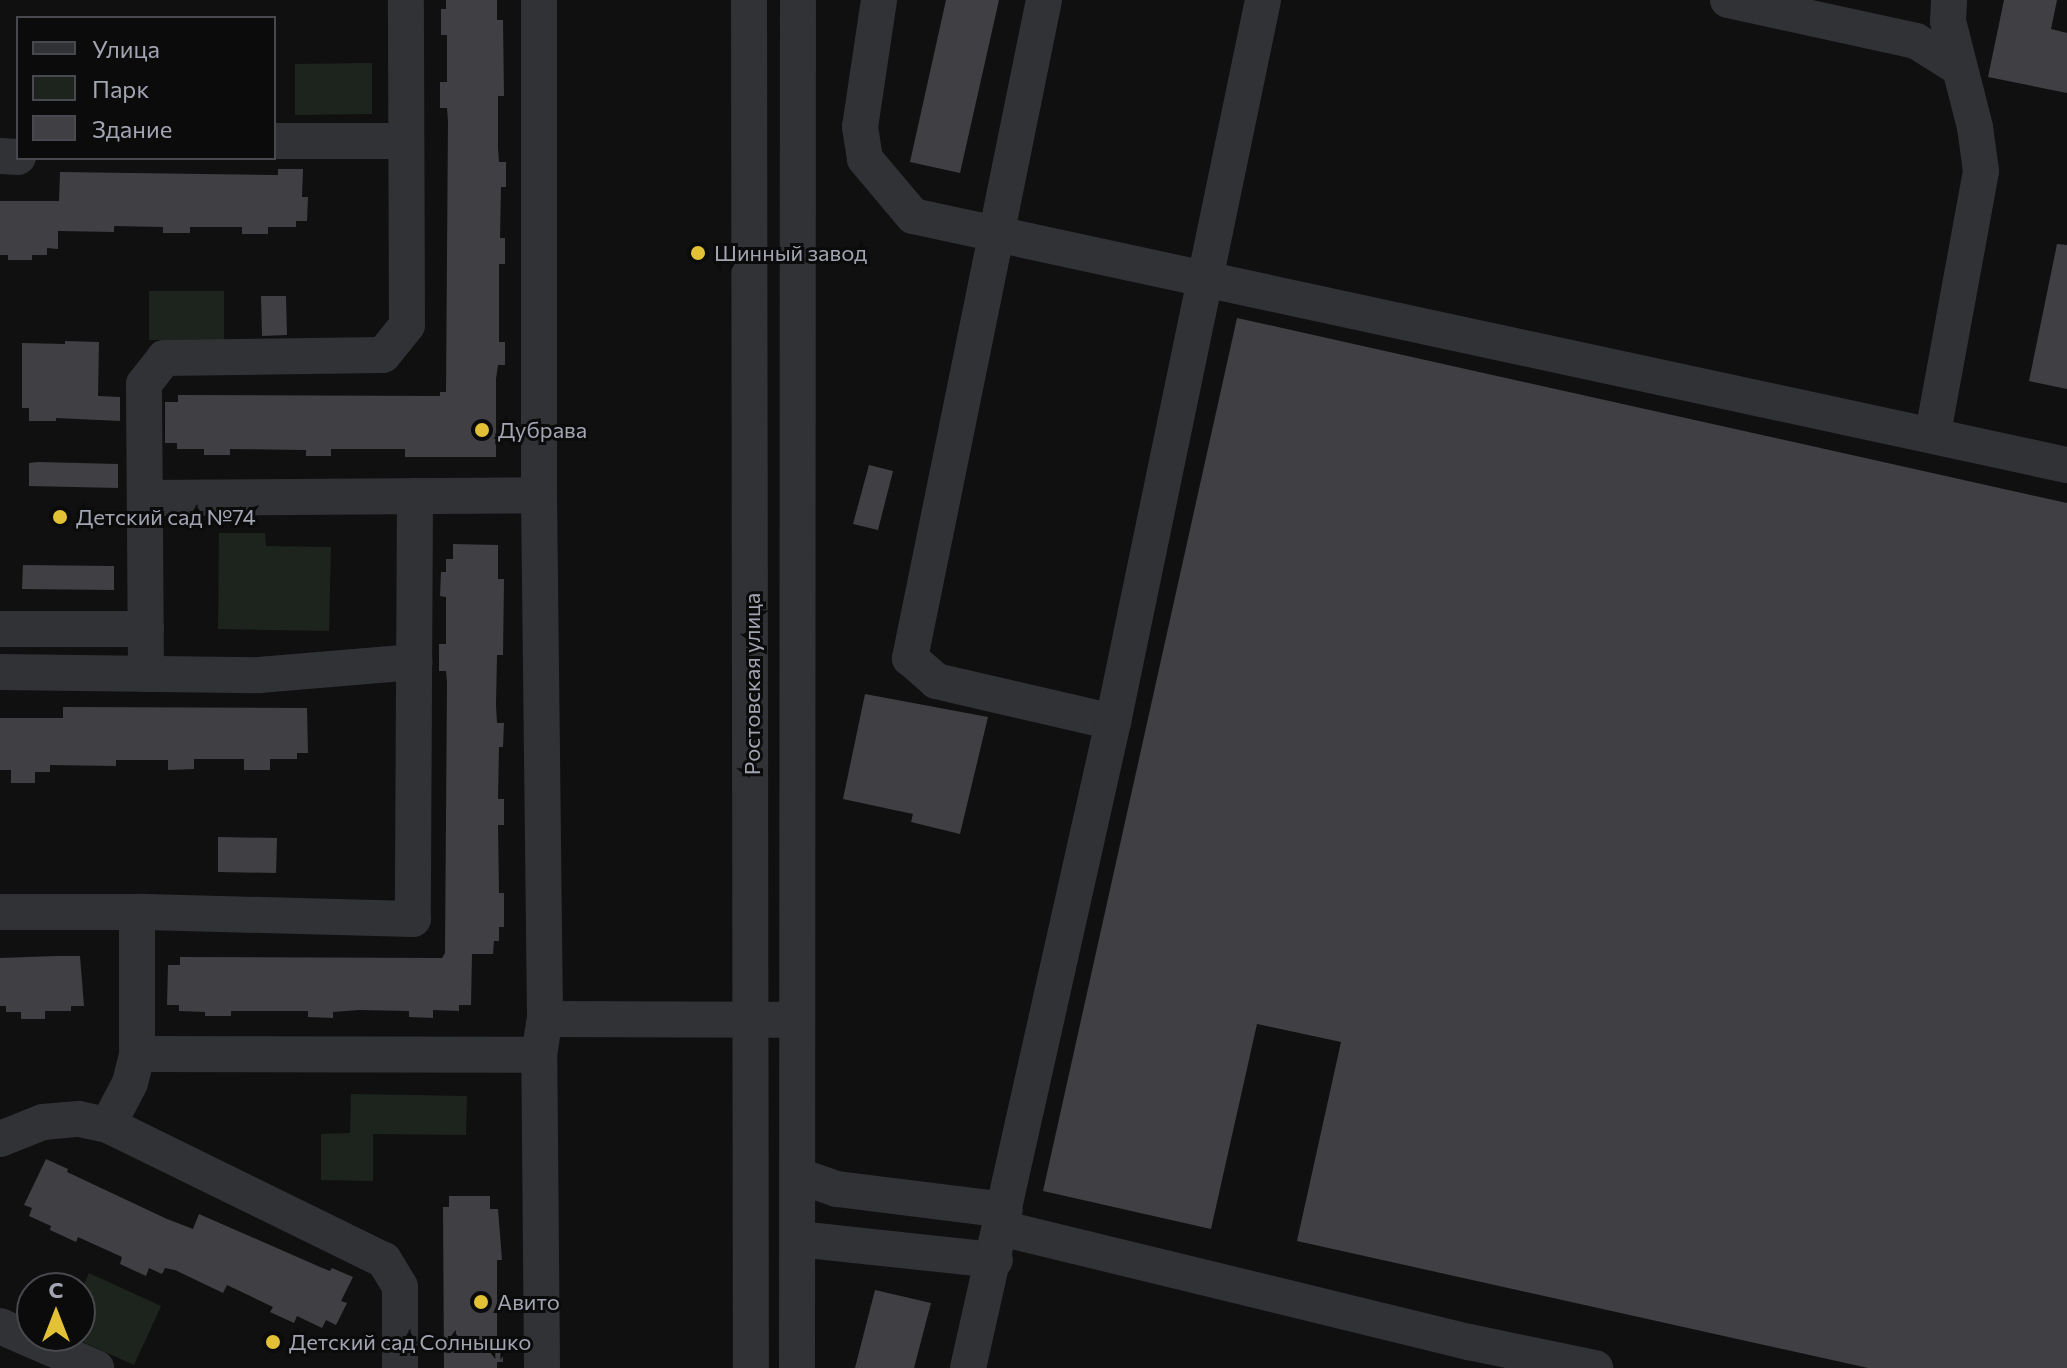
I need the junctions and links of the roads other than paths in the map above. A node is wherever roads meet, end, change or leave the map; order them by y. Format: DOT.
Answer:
graph roads {
  1 [pos="406,0"];
  2 [pos="539,0"];
  3 [pos="749,0"];
  4 [pos="798,0"];
  5 [pos="879,0"];
  6 [pos="1044,0"];
  7 [pos="1263,0"];
  8 [pos="1728,0"];
  9 [pos="1949,0"];
  10 [pos="1959,68"];
  11 [pos="276,141"];
  12 [pos="406,141"];
  13 [pos="997,231"];
  14 [pos="1207,277"];
  15 [pos="1933,433"];
  16 [pos="2067,465"];
  17 [pos="539,495"];
  18 [pos="415,496"];
  19 [pos="145,498"];
  20 [pos="0,629"];
  21 [pos="146,629"];
  22 [pos="414,662"];
  23 [pos="0,672"];
  24 [pos="146,674"];
  25 [pos="1113,722"];
  26 [pos="0,912"];
  27 [pos="137,912"];
  28 [pos="545,1019"];
  29 [pos="752,1020"];
  30 [pos="799,1020"];
  31 [pos="137,1054"];
  32 [pos="539,1055"];
  33 [pos="108,1125"];
  34 [pos="0,1139"];
  35 [pos="799,1176"];
  36 [pos="1000,1233"];
  37 [pos="798,1239"];
  38 [pos="0,1326"];
  39 [pos="1466,1355"];
  40 [pos="96,1368"];
  41 [pos="400,1368"];
  42 [pos="542,1368"];
  43 [pos="751,1368"];
  44 [pos="797,1368"];
  45 [pos="968,1368"];
  46 [pos="1595,1368"];
  1 -- 12 [label="street"];
  2 -- 17 [label="street"];
  3 -- 29 [label="street, Ростовская улица"];
  4 -- 30 [label="street"];
  5 -- 13 [label="street"];
  6 -- 13 [label="street"];
  7 -- 14 [label="street"];
  8 -- 10 [label="street"];
  9 -- 10 [label="street"];
  10 -- 15 [label="street"];
  11 -- 12 [label="street"];
  12 -- 19 [label="street"];
  13 -- 14 [label="street"];
  13 -- 25 [label="street"];
  14 -- 15 [label="street"];
  14 -- 25 [label="street"];
  15 -- 16 [label="street"];
  17 -- 18 [label="street"];
  17 -- 28 [label="street"];
  18 -- 19 [label="street"];
  18 -- 22 [label="street"];
  19 -- 21 [label="street"];
  20 -- 21 [label="street"];
  21 -- 24 [label="street"];
  22 -- 24 [label="street"];
  22 -- 27 [label="street"];
  23 -- 24 [label="street"];
  25 -- 36 [label="street"];
  26 -- 27 [label="street"];
  27 -- 31 [label="street"];
  28 -- 29 [label="street"];
  28 -- 32 [label="street"];
  29 -- 30 [label="street"];
  29 -- 43 [label="street, Ростовская улица"];
  30 -- 35 [label="street"];
  31 -- 32 [label="street"];
  31 -- 33 [label="street"];
  32 -- 42 [label="street"];
  33 -- 34 [label="street"];
  33 -- 41 [label="street"];
  35 -- 36 [label="street"];
  35 -- 37 [label="street"];
  36 -- 37 [label="street"];
  36 -- 39 [label="street"];
  36 -- 45 [label="street"];
  37 -- 44 [label="street"];
  38 -- 40 [label="street"];
  39 -- 46 [label="street"];
}
